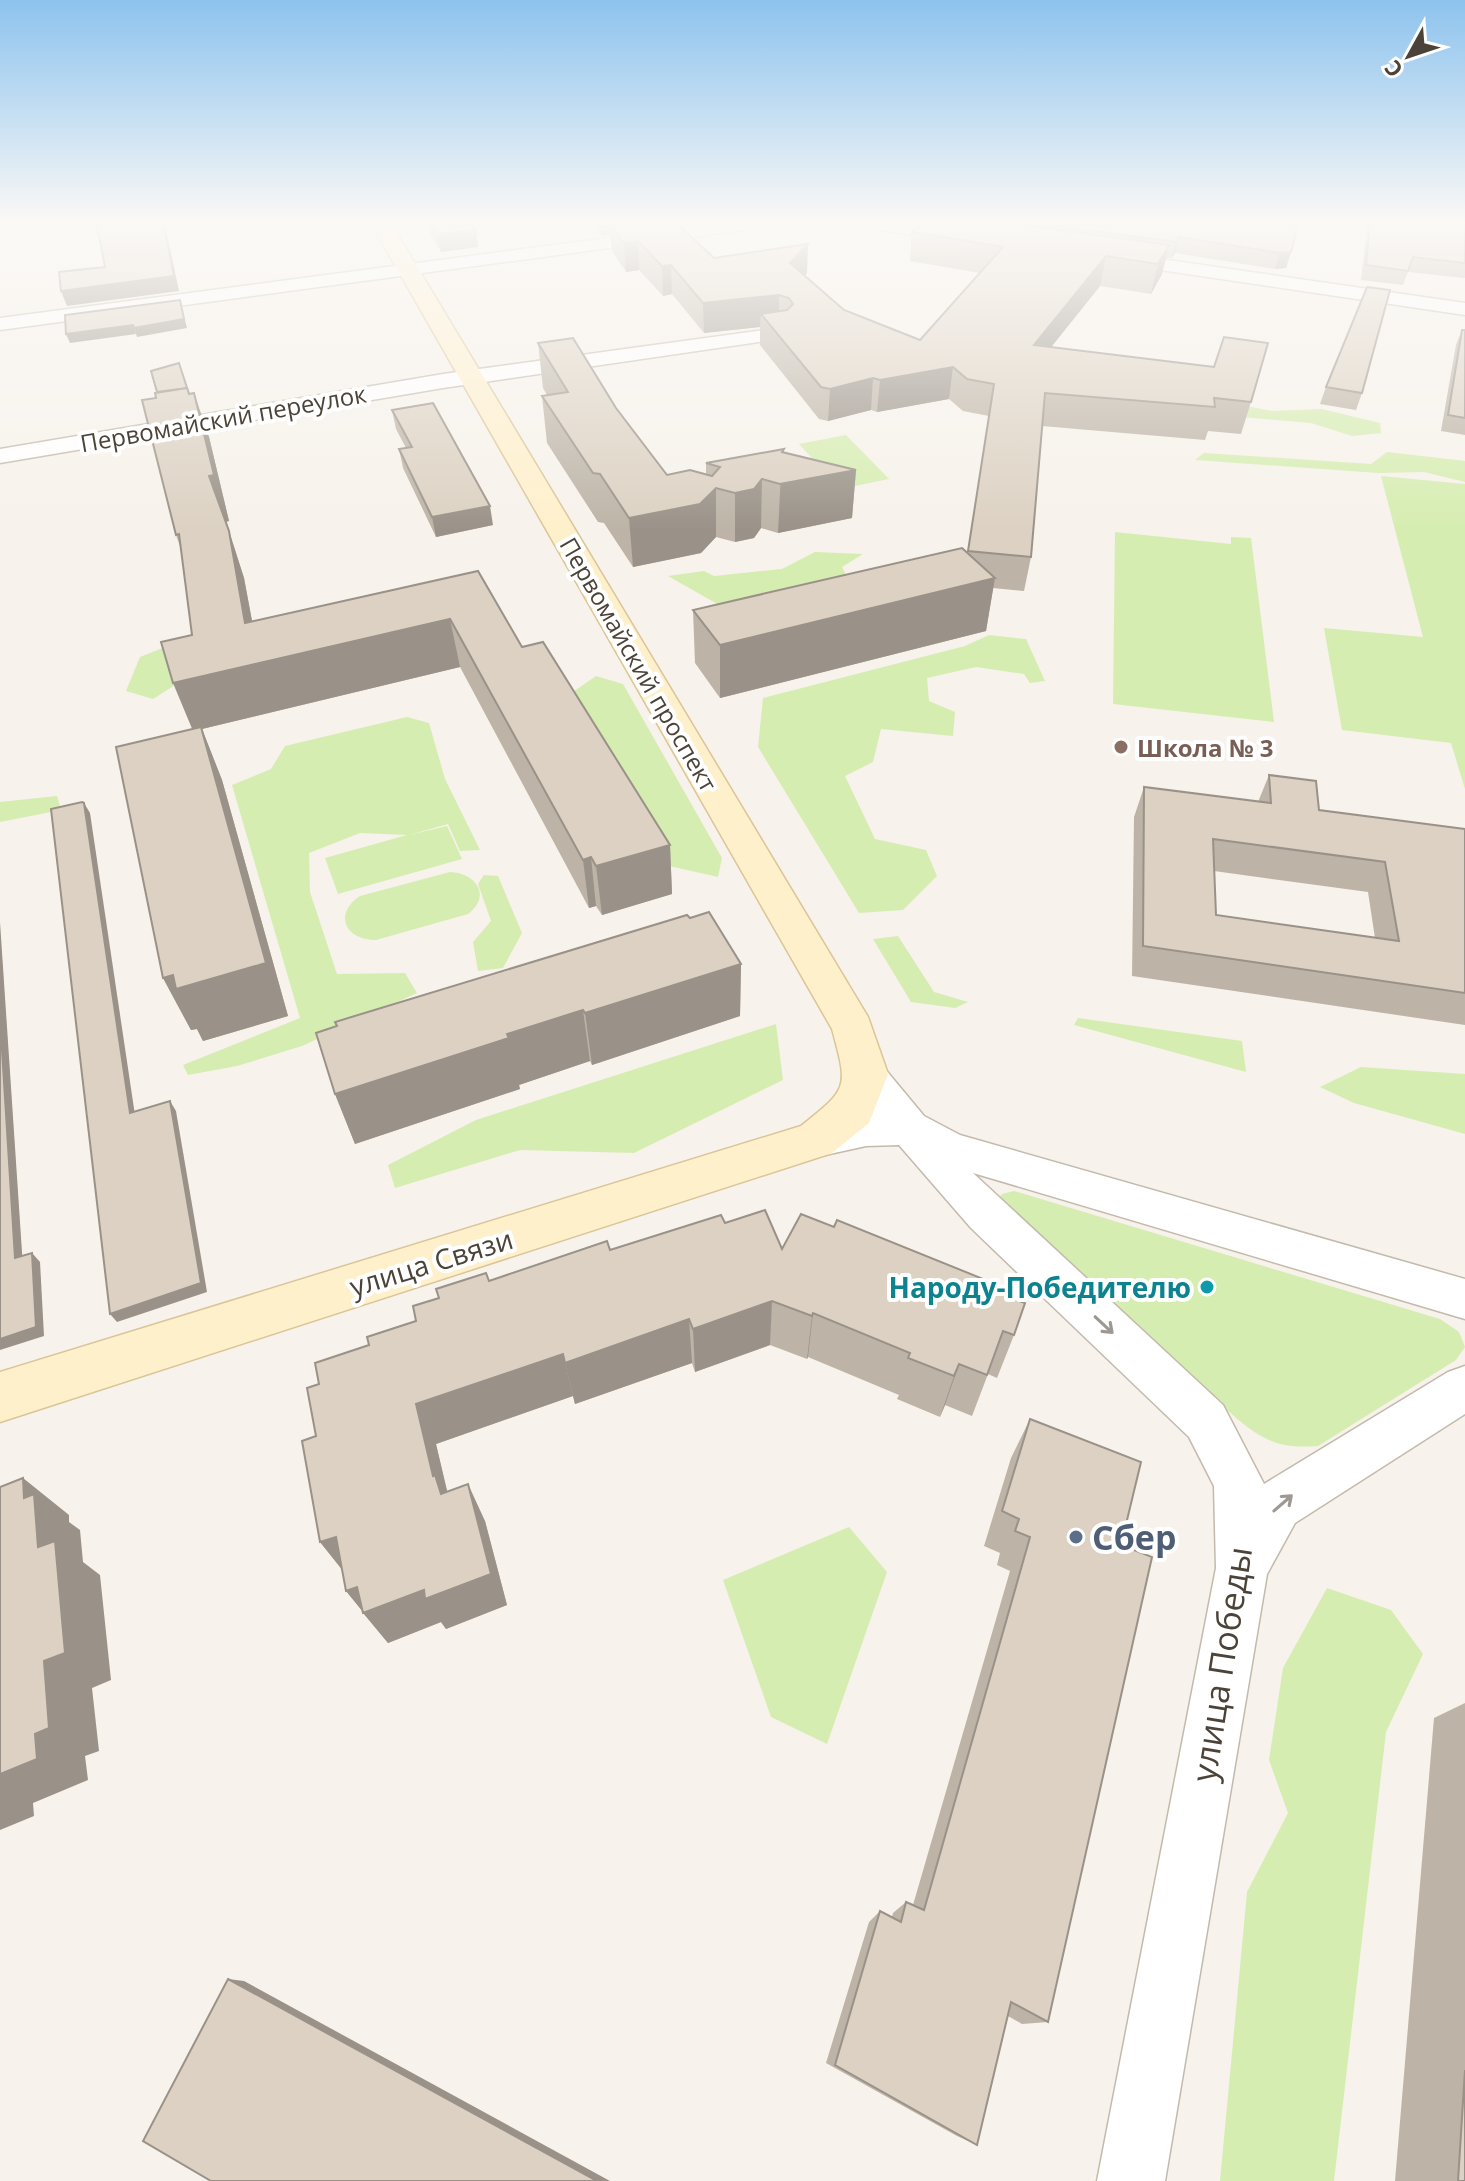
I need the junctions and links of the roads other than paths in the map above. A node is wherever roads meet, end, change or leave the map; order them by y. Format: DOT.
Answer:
graph roads {
  1 [pos="440,327"];
  2 [pos="779,334"];
  3 [pos="470,377"];
  4 [pos="0,456"];
  5 [pos="860,1092"];
  6 [pos="910,1128"];
  7 [pos="816,1140"];
  8 [pos="1025,1173"];
  9 [pos="986,1215"];
  10 [pos="1459,1299"];
  11 [pos="1465,1388"];
  12 [pos="0,1397"];
  13 [pos="1242,1568"];
  14 [pos="1131,2181"];
  1 -- 3 [label="street, Первомайский проспект"];
  2 -- 3 [label="street, Первомайский переулок"];
  3 -- 4 [label="street, Первомайский переулок"];
  3 -- 5 [label="street, Первомайский проспект"];
  5 -- 6 [label="street, улица Победы"];
  5 -- 7 [label="street, улица Связи"];
  6 -- 7 [label="street"];
  6 -- 8 [label="street"];
  6 -- 9 [label="street, улица Победы"];
  7 -- 12 [label="street, улица Связи"];
  8 -- 9 [label="street"];
  8 -- 10 [label="street"];
  9 -- 13 [label="street, улица Победы, one-way"];
  13 -- 11 [label="street, one-way"];
  13 -- 14 [label="street, улица Победы"];
}
